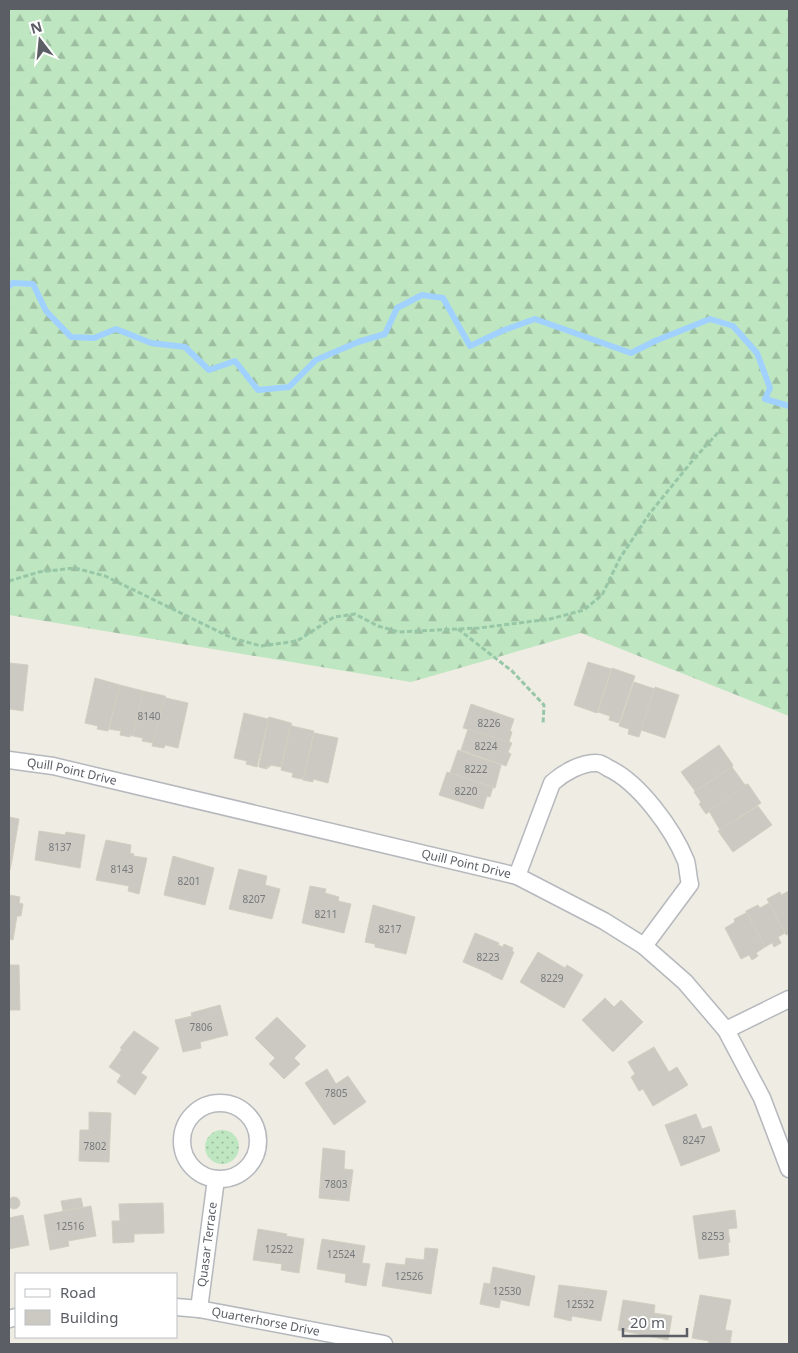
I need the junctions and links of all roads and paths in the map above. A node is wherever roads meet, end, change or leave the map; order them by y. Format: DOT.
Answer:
graph roads {
  1 [pos="722,428"];
  2 [pos="9,581"];
  3 [pos="458,629"];
  4 [pos="544,724"];
  5 [pos="9,760"];
  6 [pos="517,876"];
  7 [pos="644,946"];
  8 [pos="789,999"];
  9 [pos="726,1030"];
  10 [pos="789,1168"];
  11 [pos="216,1179"];
  12 [pos="178,1307"];
  13 [pos="198,1308"];
  14 [pos="384,1344"];
  1 -- 3 [label="path"];
  2 -- 3 [label="path"];
  3 -- 4 [label="path"];
  5 -- 6 [label="street, Quill Point Drive"];
  6 -- 7 [label="street, Quill Point Drive"];
  6 -- 7 [label="street"];
  7 -- 9 [label="street, Quill Point Drive"];
  8 -- 9 [label="street"];
  9 -- 10 [label="street, Quill Point Drive"];
  11 -- 11 [label="street"];
  11 -- 13 [label="street, Quasar Terrace"];
  12 -- 13 [label="street, Quarterhorse Drive"];
  13 -- 14 [label="street, Quarterhorse Drive"];
}
